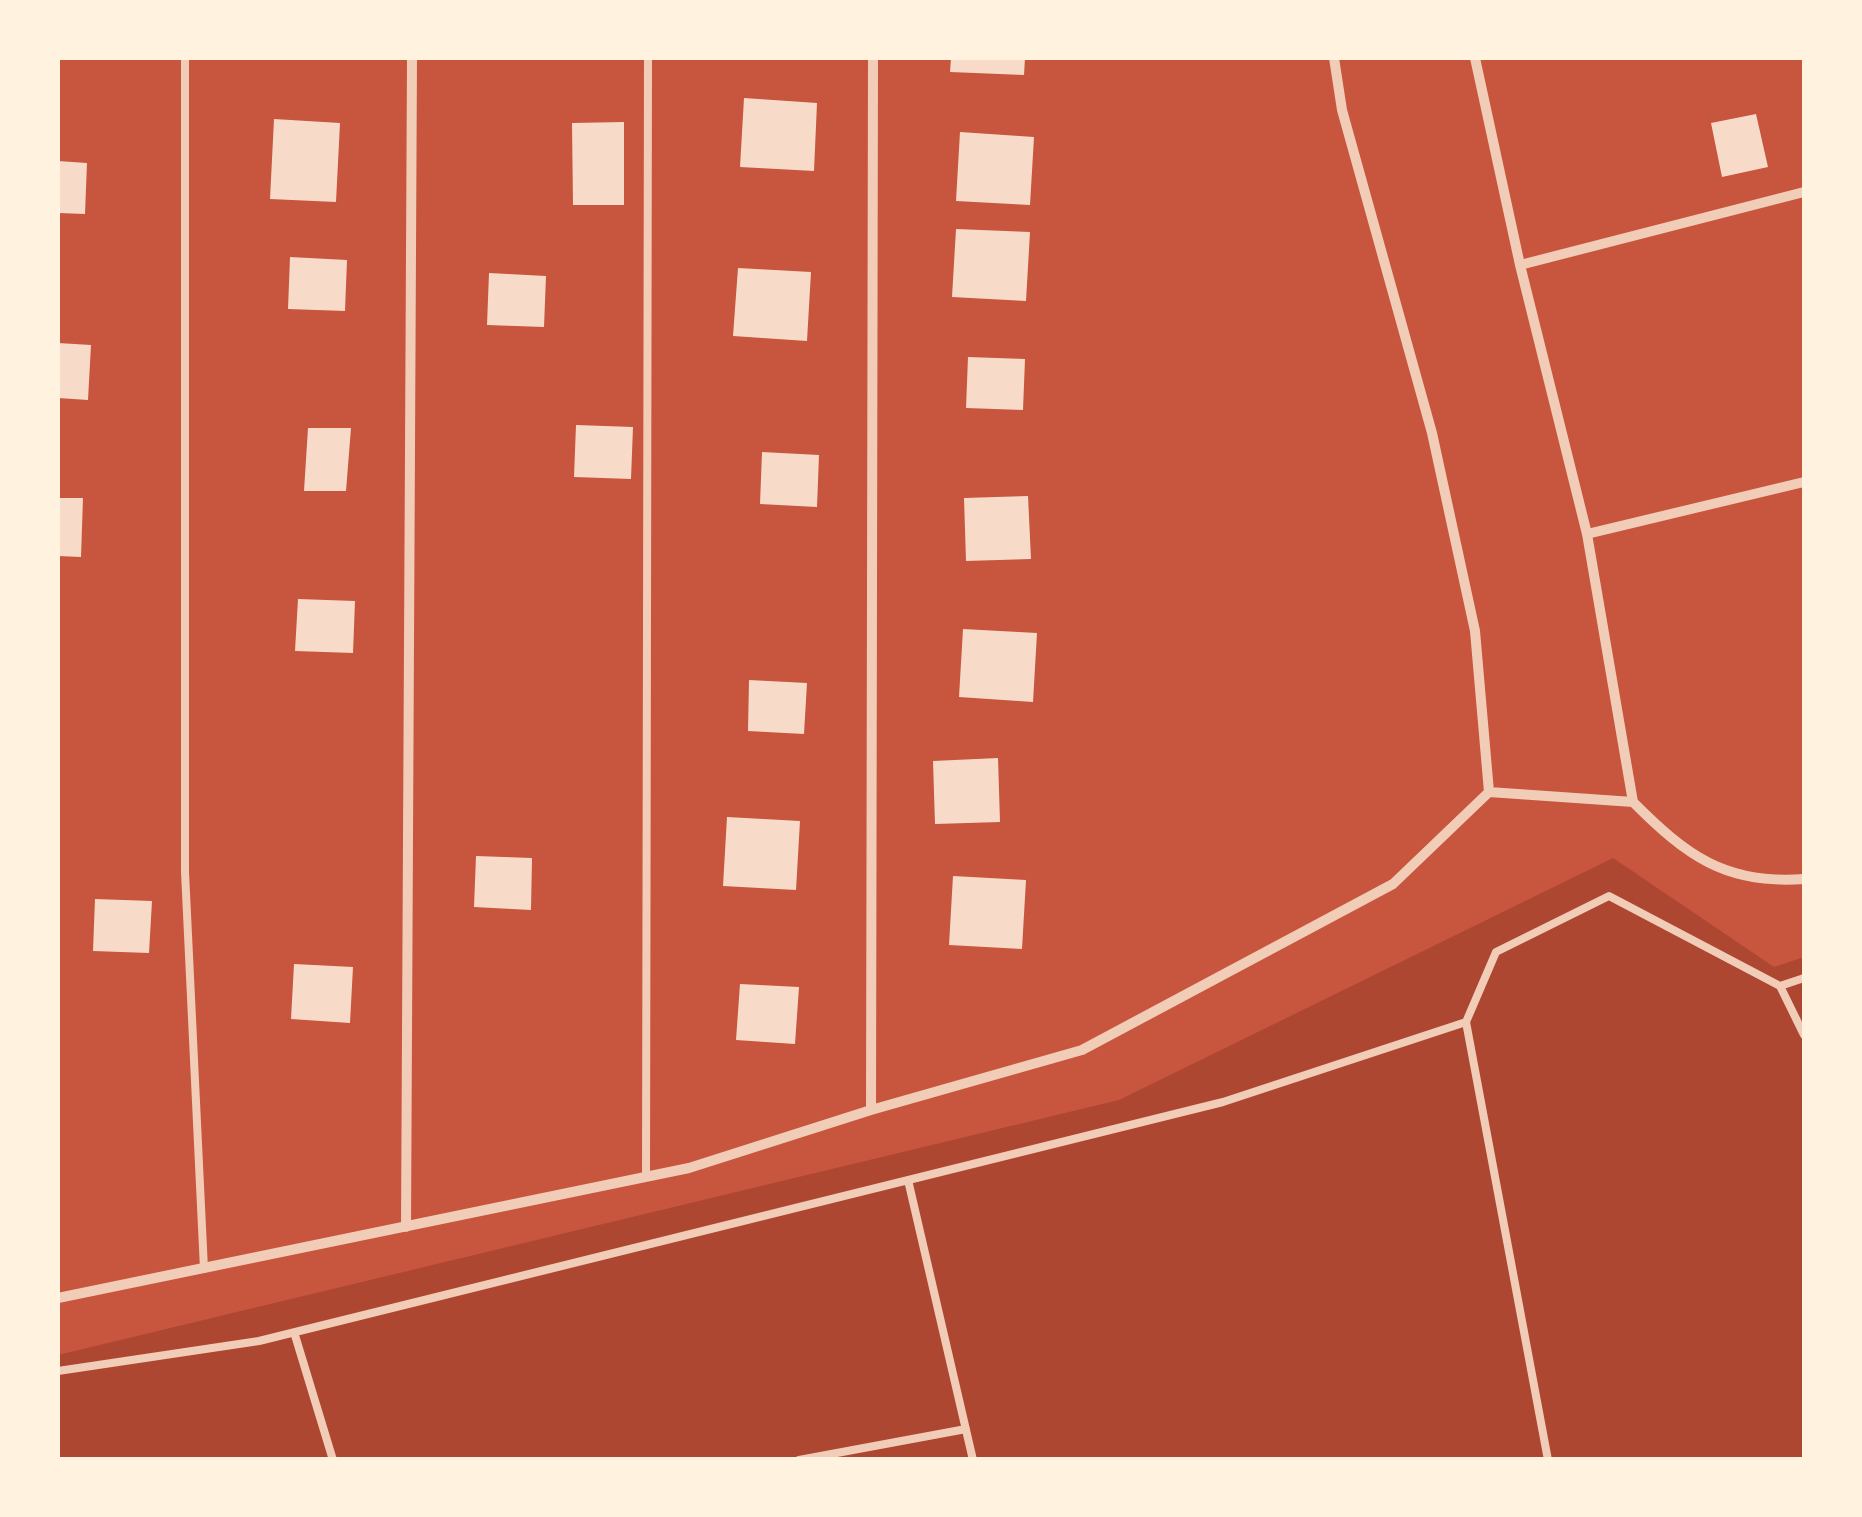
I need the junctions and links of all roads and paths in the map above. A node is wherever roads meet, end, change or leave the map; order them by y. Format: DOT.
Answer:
graph roads {
  1 [pos="186,58"];
  2 [pos="412,58"];
  3 [pos="648,58"];
  4 [pos="873,58"];
  5 [pos="1334,58"];
  6 [pos="1475,58"];
  7 [pos="1804,192"];
  8 [pos="1520,265"];
  9 [pos="1804,482"];
  10 [pos="1587,534"];
  11 [pos="1489,792"];
  12 [pos="1633,802"];
  13 [pos="1804,879"];
  14 [pos="1804,978"];
  15 [pos="1780,986"];
  16 [pos="1466,1022"];
  17 [pos="1804,1035"];
  18 [pos="871,1110"];
  19 [pos="646,1177"];
  20 [pos="908,1180"];
  21 [pos="406,1227"];
  22 [pos="204,1268"];
  23 [pos="58,1298"];
  24 [pos="294,1332"];
  25 [pos="58,1372"];
  26 [pos="966,1429"];
  27 [pos="333,1460"];
  28 [pos="799,1460"];
  29 [pos="973,1460"];
  30 [pos="1548,1460"];
  1 -- 22 [label="lane"];
  2 -- 21 [label="street"];
  3 -- 19 [label="lane"];
  4 -- 18 [label="street"];
  5 -- 11 [label="street"];
  6 -- 8 [label="street"];
  7 -- 8 [label="street"];
  8 -- 10 [label="street"];
  9 -- 10 [label="street"];
  10 -- 12 [label="street"];
  11 -- 12 [label="street"];
  11 -- 18 [label="street"];
  12 -- 13 [label="street"];
  14 -- 15 [label="lane"];
  15 -- 16 [label="lane"];
  15 -- 17 [label="lane"];
  16 -- 20 [label="lane"];
  16 -- 30 [label="lane"];
  18 -- 19 [label="street"];
  19 -- 21 [label="street"];
  20 -- 24 [label="lane"];
  20 -- 26 [label="lane"];
  21 -- 22 [label="street"];
  22 -- 23 [label="street"];
  24 -- 25 [label="lane"];
  24 -- 27 [label="lane"];
  26 -- 28 [label="lane"];
  26 -- 29 [label="lane"];
}
